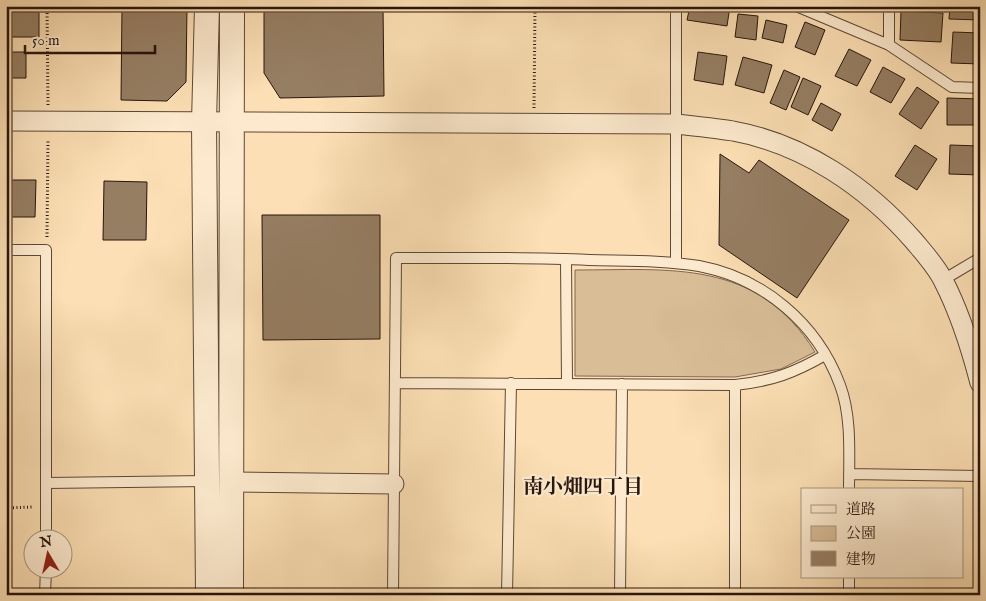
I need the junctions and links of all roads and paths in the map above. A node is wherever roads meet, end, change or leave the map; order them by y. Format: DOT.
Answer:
graph roads {
  1 [pos="47,6"];
  2 [pos="207,6"];
  3 [pos="232,6"];
  4 [pos="535,6"];
  5 [pos="676,6"];
  6 [pos="796,6"];
  7 [pos="889,6"];
  8 [pos="889,46"];
  9 [pos="980,88"];
  10 [pos="6,122"];
  11 [pos="48,122"];
  12 [pos="204,122"];
  13 [pos="231,122"];
  14 [pos="533,123"];
  15 [pos="676,124"];
  16 [pos="6,250"];
  17 [pos="46,250"];
  18 [pos="980,258"];
  19 [pos="566,259"];
  20 [pos="676,263"];
  21 [pos="943,280"];
  22 [pos="825,355"];
  23 [pos="396,383"];
  24 [pos="511,383"];
  25 [pos="567,384"];
  26 [pos="622,384"];
  27 [pos="735,384"];
  28 [pos="980,384"];
  29 [pos="849,474"];
  30 [pos="980,476"];
  31 [pos="220,481"];
  32 [pos="46,483"];
  33 [pos="394,484"];
  34 [pos="849,488"];
  35 [pos="46,507"];
  36 [pos="6,508"];
  37 [pos="46,528"];
  38 [pos="46,578"];
  39 [pos="849,578"];
  40 [pos="46,595"];
  41 [pos="208,595"];
  42 [pos="232,595"];
  43 [pos="393,595"];
  44 [pos="507,595"];
  45 [pos="620,595"];
  46 [pos="735,595"];
  47 [pos="849,595"];
  1 -- 11 [label="path"];
  2 -- 12 [label="street"];
  3 -- 13 [label="street"];
  4 -- 14 [label="path"];
  5 -- 15 [label="lane"];
  6 -- 8 [label="lane"];
  7 -- 8 [label="lane"];
  8 -- 9 [label="lane"];
  10 -- 11 [label="street"];
  11 -- 12 [label="street"];
  11 -- 17 [label="path"];
  12 -- 13 [label="street"];
  12 -- 31 [label="street"];
  13 -- 14 [label="street"];
  13 -- 31 [label="street"];
  14 -- 15 [label="street"];
  15 -- 20 [label="lane"];
  15 -- 21 [label="street"];
  16 -- 17 [label="lane"];
  17 -- 32 [label="lane"];
  18 -- 21 [label="lane"];
  19 -- 20 [label="lane"];
  19 -- 23 [label="lane"];
  19 -- 25 [label="lane"];
  20 -- 22 [label="lane"];
  21 -- 28 [label="street"];
  22 -- 27 [label="lane"];
  22 -- 29 [label="lane"];
  23 -- 24 [label="lane"];
  23 -- 33 [label="lane"];
  24 -- 25 [label="lane"];
  24 -- 44 [label="lane"];
  25 -- 26 [label="lane"];
  26 -- 27 [label="lane"];
  26 -- 45 [label="lane"];
  27 -- 46 [label="lane"];
  29 -- 30 [label="lane"];
  29 -- 34 [label="lane"];
  31 -- 32 [label="lane"];
  31 -- 33 [label="street"];
  31 -- 41 [label="street"];
  31 -- 42 [label="street"];
  32 -- 35 [label="lane"];
  33 -- 43 [label="lane"];
  35 -- 36 [label="path"];
  35 -- 37 [label="lane"];
  38 -- 40 [label="lane"];
  39 -- 47 [label="lane"];
}
